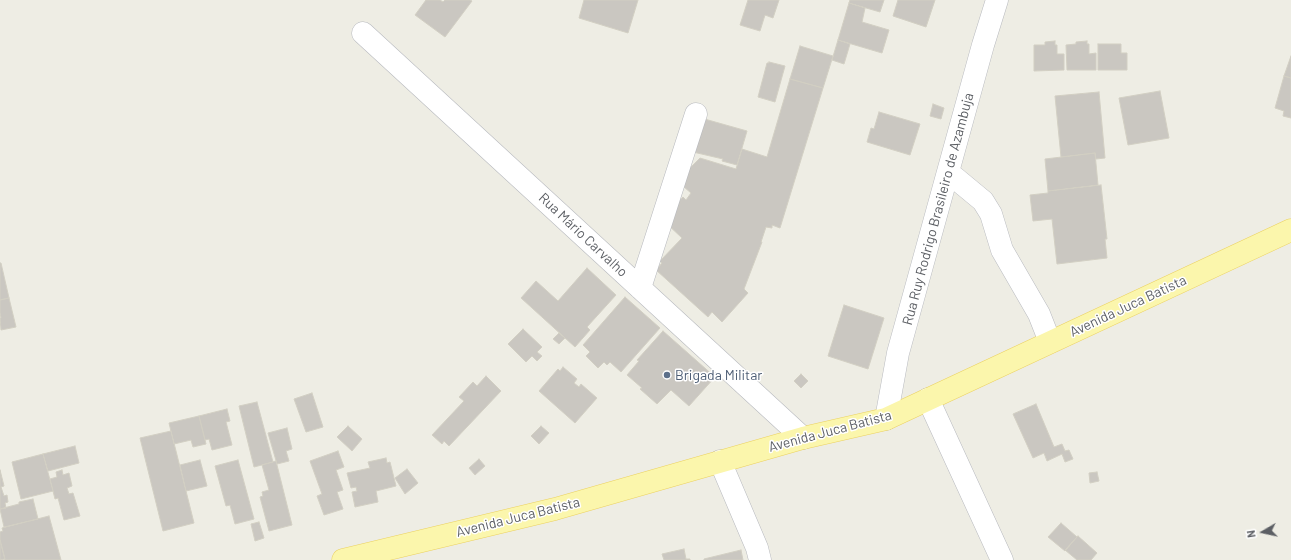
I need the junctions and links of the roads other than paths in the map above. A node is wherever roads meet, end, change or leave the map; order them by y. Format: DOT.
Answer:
graph roads {
  1 [pos="997,0"];
  2 [pos="363,32"];
  3 [pos="696,114"];
  4 [pos="948,172"];
  5 [pos="1291,230"];
  6 [pos="640,288"];
  7 [pos="1050,342"];
  8 [pos="928,399"];
  9 [pos="886,419"];
  10 [pos="803,438"];
  11 [pos="720,462"];
  12 [pos="342,560"];
  13 [pos="760,560"];
  14 [pos="1002,560"];
  1 -- 4 [label="street, Rua Ruy Rodrigo Brasileiro de Azambuja"];
  2 -- 6 [label="street, Rua Mário Carvalho"];
  3 -- 6 [label="street"];
  4 -- 7 [label="street"];
  4 -- 9 [label="street, Rua Ruy Rodrigo Brasileiro de Azambuja"];
  5 -- 7 [label="main road, Avenida Juca Batista"];
  6 -- 10 [label="street, Rua Mário Carvalho"];
  7 -- 8 [label="main road, Avenida Juca Batista"];
  8 -- 9 [label="main road, Avenida Juca Batista"];
  8 -- 14 [label="street"];
  9 -- 10 [label="main road, Avenida Juca Batista"];
  10 -- 11 [label="main road, Avenida Juca Batista"];
  11 -- 12 [label="main road, Avenida Juca Batista"];
  11 -- 13 [label="street"];
}
